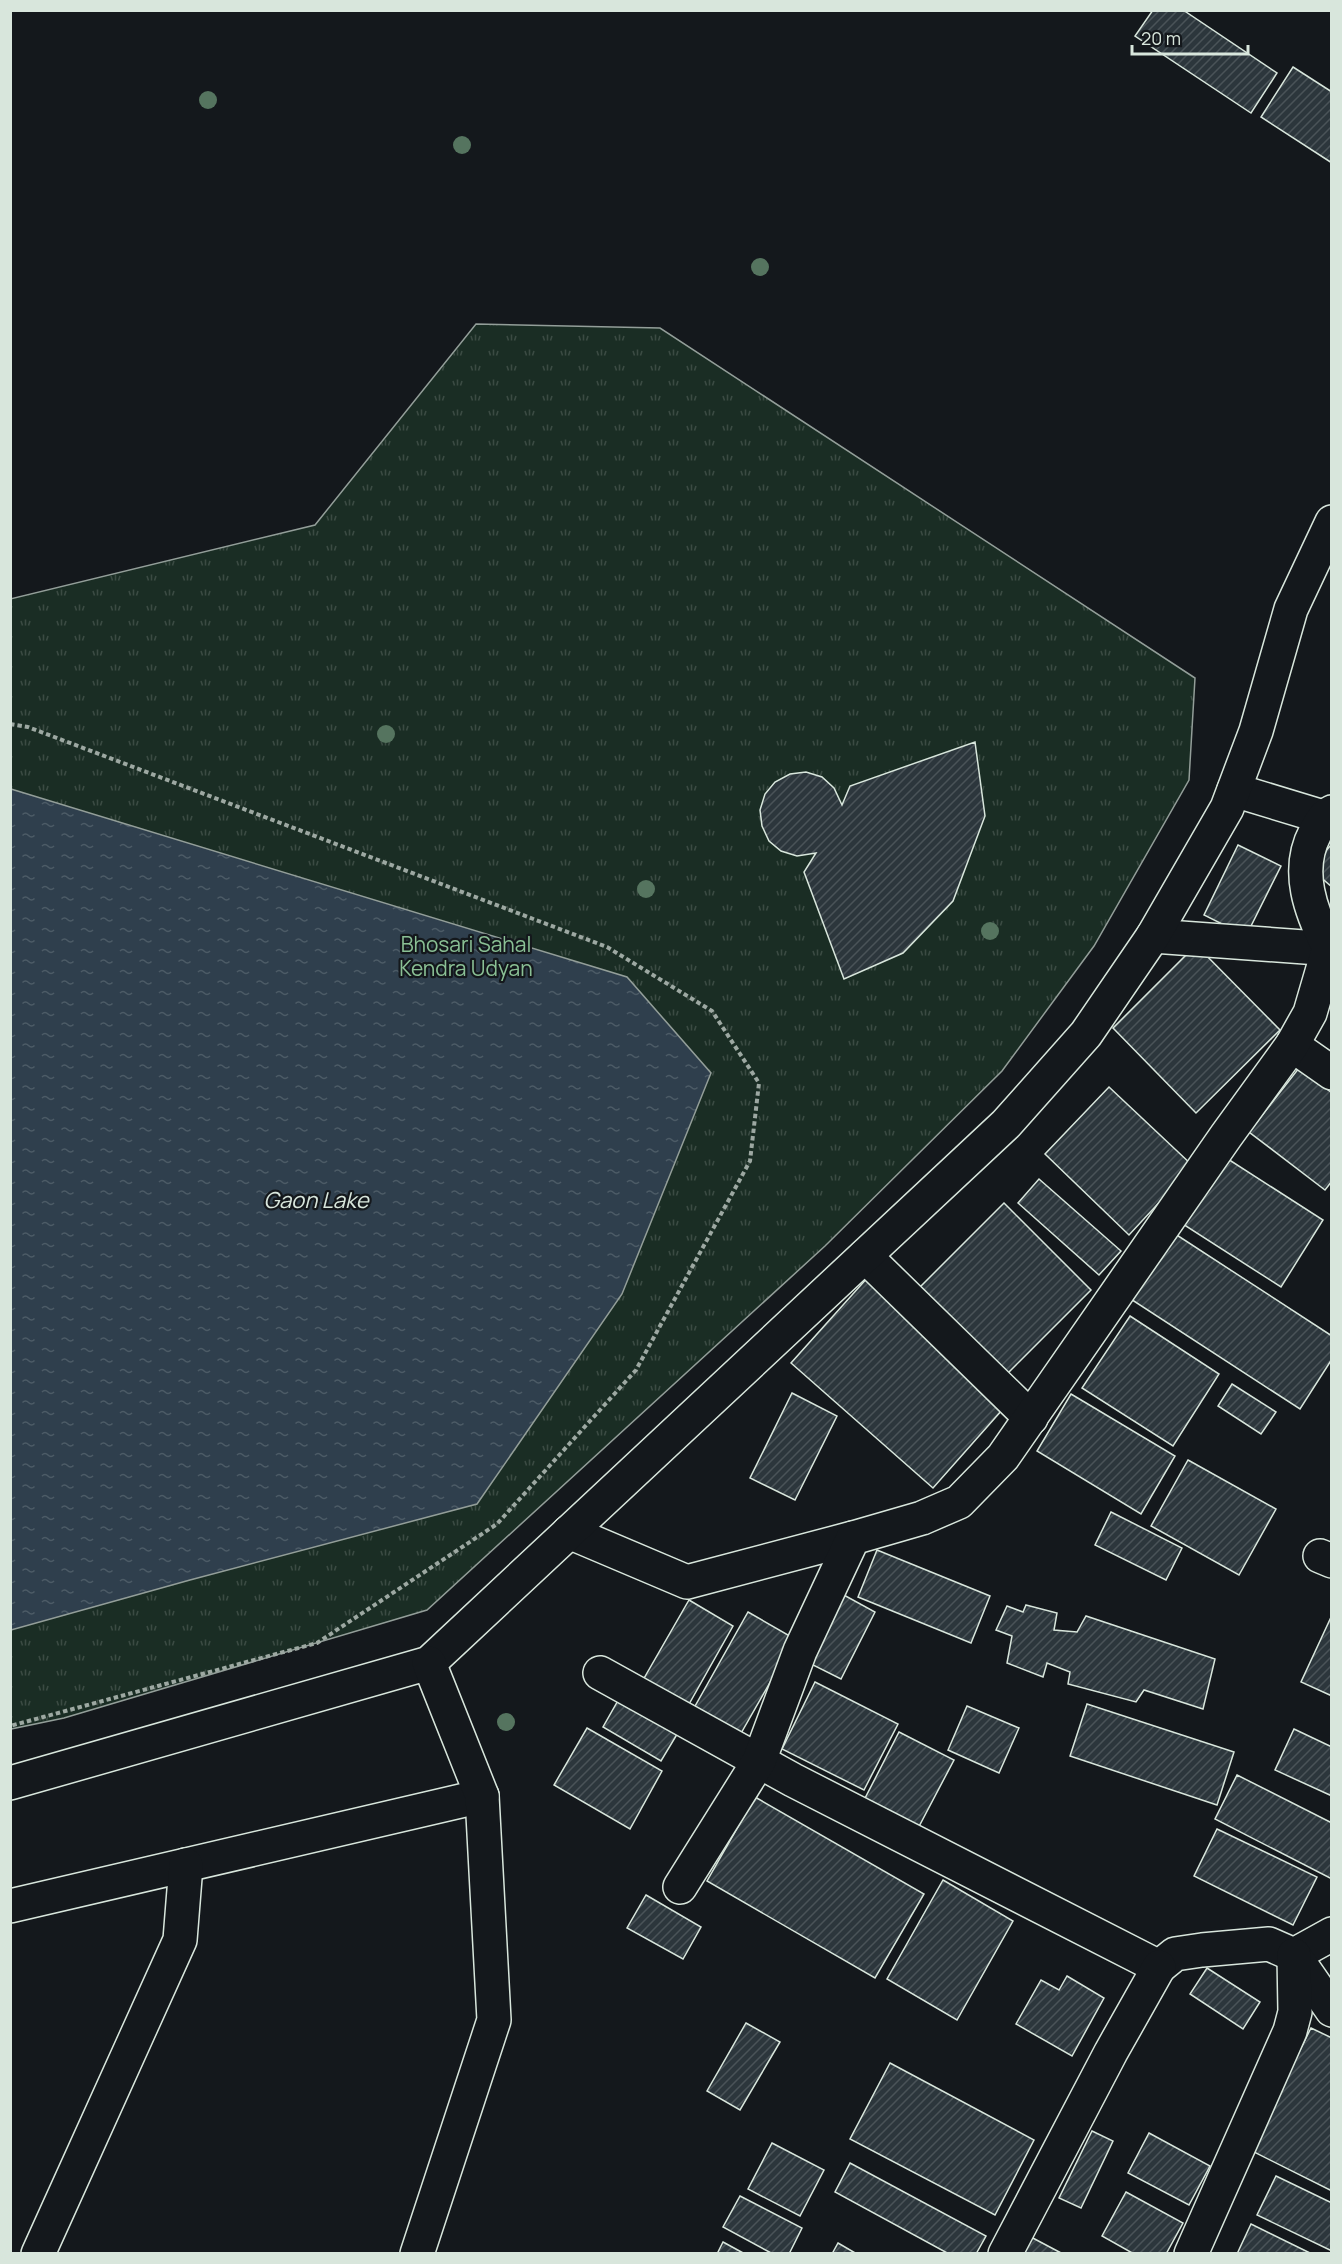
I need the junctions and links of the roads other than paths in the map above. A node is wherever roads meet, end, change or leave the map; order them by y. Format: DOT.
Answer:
graph roads {
  1 [pos="1332,522"];
  2 [pos="1234,790"];
  3 [pos="1327,814"];
  4 [pos="1153,936"];
  5 [pos="1330,948"];
  6 [pos="1292,1045"];
  7 [pos="1332,1073"];
  8 [pos="865,1256"];
  9 [pos="1031,1418"];
  10 [pos="569,1532"];
  11 [pos="853,1538"];
  12 [pos="429,1663"];
  13 [pos="600,1673"];
  14 [pos="759,1761"];
  15 [pos="10,1783"];
  16 [pos="482,1796"];
  17 [pos="186,1865"];
  18 [pos="680,1887"];
  19 [pos="10,1906"];
  20 [pos="1332,1934"];
  21 [pos="1294,1955"];
  22 [pos="1159,1967"];
  23 [pos="1332,2010"];
  24 [pos="38,2253"];
  25 [pos="417,2253"];
  26 [pos="1005,2253"];
  27 [pos="1191,2253"];
  1 -- 2 [label="street"];
  2 -- 3 [label="street"];
  2 -- 4 [label="street"];
  3 -- 5 [label="street"];
  4 -- 5 [label="street"];
  4 -- 8 [label="street"];
  5 -- 6 [label="street"];
  6 -- 7 [label="street"];
  6 -- 9 [label="street"];
  8 -- 9 [label="street"];
  8 -- 10 [label="street"];
  9 -- 11 [label="street"];
  10 -- 11 [label="street"];
  10 -- 12 [label="street"];
  11 -- 14 [label="street"];
  12 -- 15 [label="street"];
  12 -- 16 [label="street"];
  13 -- 14 [label="street"];
  14 -- 18 [label="street"];
  14 -- 22 [label="street"];
  16 -- 17 [label="street"];
  16 -- 25 [label="street"];
  17 -- 19 [label="street"];
  17 -- 24 [label="street"];
  20 -- 21 [label="street"];
  21 -- 22 [label="street"];
  21 -- 23 [label="street"];
  21 -- 27 [label="street"];
  22 -- 26 [label="street"];
}
